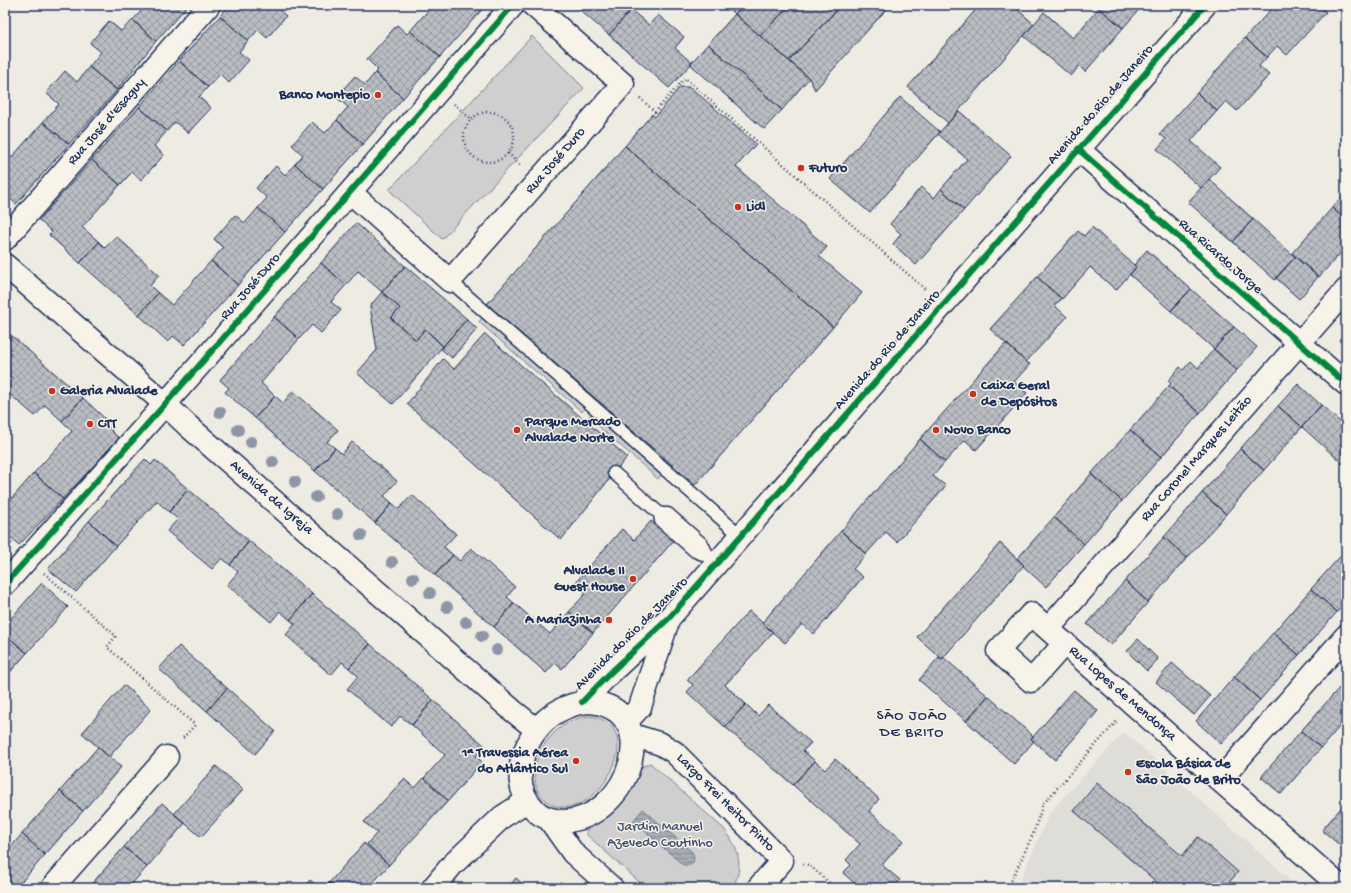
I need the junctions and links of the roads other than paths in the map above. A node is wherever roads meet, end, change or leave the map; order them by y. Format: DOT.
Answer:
graph roads {
  1 [pos="209,5"];
  2 [pos="514,5"];
  3 [pos="533,5"];
  4 [pos="1205,5"];
  5 [pos="1078,149"];
  6 [pos="350,192"];
  7 [pos="5,239"];
  8 [pos="5,265"];
  9 [pos="450,281"];
  10 [pos="1346,290"];
  11 [pos="1299,343"];
  12 [pos="1346,384"];
  13 [pos="164,403"];
  14 [pos="614,473"];
  15 [pos="741,536"];
  16 [pos="712,560"];
  17 [pos="5,584"];
  18 [pos="669,618"];
  19 [pos="1048,629"];
  20 [pos="1346,636"];
  21 [pos="1065,643"];
  22 [pos="582,702"];
  23 [pos="629,729"];
  24 [pos="537,730"];
  25 [pos="166,757"];
  26 [pos="1220,780"];
  27 [pos="527,801"];
  28 [pos="549,819"];
  29 [pos="52,888"];
  30 [pos="433,888"];
  31 [pos="612,888"];
  32 [pos="758,888"];
  33 [pos="1342,888"];
  1 -- 7 [label="street, Rua José d'Esaguy"];
  2 -- 6 [label="street, Rua José Duro"];
  3 -- 9 [label="street, Rua José Duro"];
  4 -- 5 [label="street, Avenida do Rio de Janeiro"];
  5 -- 11 [label="street, Rua Ricardo Jorge"];
  5 -- 15 [label="street, Avenida do Rio de Janeiro"];
  6 -- 9 [label="street"];
  6 -- 13 [label="street, Rua José Duro"];
  8 -- 13 [label="street, Avenida da Igreja"];
  9 -- 15 [label="lane"];
  10 -- 11 [label="street, Rua Coronel Marques Leitão"];
  11 -- 12 [label="street, Rua Ricardo Jorge"];
  11 -- 19 [label="street, Rua Coronel Marques Leitão"];
  13 -- 17 [label="street, Rua José Duro"];
  13 -- 24 [label="street, Avenida da Igreja"];
  14 -- 16 [label="lane"];
  15 -- 16 [label="street, Avenida do Rio de Janeiro"];
  16 -- 18 [label="street, Avenida do Rio de Janeiro"];
  18 -- 22 [label="street, Avenida do Rio de Janeiro"];
  18 -- 23 [label="street, Avenida do Rio de Janeiro"];
  19 -- 21 [label="street, Rua Lopes de Mendonça"];
  19 -- 21 [label="street, Rua Lopes de Mendonça"];
  20 -- 26 [label="street"];
  21 -- 26 [label="street, Rua Lopes de Mendonça"];
  22 -- 23 [label="street, Largo Frei Heitor Pinto"];
  22 -- 24 [label="street, Largo Frei Heitor Pinto"];
  23 -- 28 [label="street"];
  23 -- 32 [label="street, Largo Frei Heitor Pinto"];
  24 -- 27 [label="street, Largo Frei Heitor Pinto"];
  25 -- 29 [label="street"];
  26 -- 33 [label="street, Rua Lopes de Mendonça"];
  27 -- 28 [label="street, Largo Frei Heitor Pinto"];
  27 -- 30 [label="street"];
  28 -- 31 [label="street, Largo Frei Heitor Pinto"];
}
